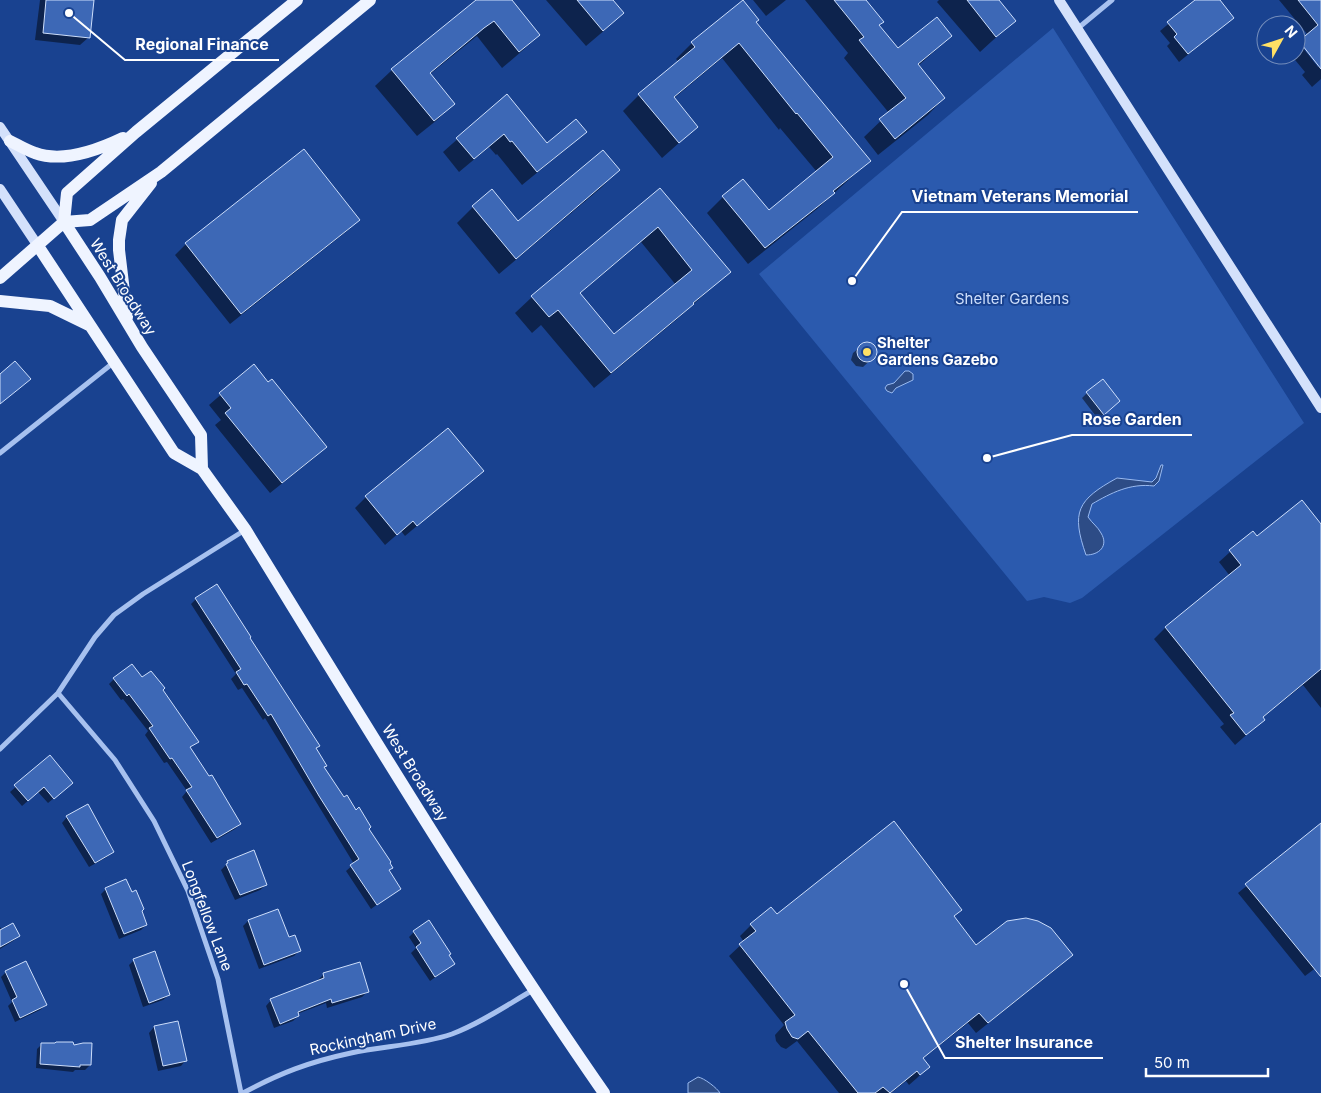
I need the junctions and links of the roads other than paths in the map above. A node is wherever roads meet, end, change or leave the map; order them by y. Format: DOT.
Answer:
graph roads {
  1 [pos="297,0"];
  2 [pos="370,0"];
  3 [pos="1059,0"];
  4 [pos="1112,0"];
  5 [pos="1076,29"];
  6 [pos="0,126"];
  7 [pos="136,132"];
  8 [pos="10,141"];
  9 [pos="161,172"];
  10 [pos="0,189"];
  11 [pos="64,222"];
  12 [pos="38,246"];
  13 [pos="0,278"];
  14 [pos="0,300"];
  15 [pos="128,324"];
  16 [pos="88,325"];
  17 [pos="113,362"];
  18 [pos="1321,408"];
  19 [pos="0,453"];
  20 [pos="202,469"];
  21 [pos="245,529"];
  22 [pos="58,693"];
  23 [pos="0,749"];
  24 [pos="534,990"];
  25 [pos="242,1093"];
  26 [pos="604,1093"];
  1 -- 7 [label="main road"];
  2 -- 9 [label="main road"];
  3 -- 5 [label="street"];
  4 -- 5 [label="street"];
  5 -- 18 [label="street"];
  6 -- 8 [label="street, West Broadway"];
  7 -- 8 [label="main road"];
  7 -- 11 [label="main road"];
  8 -- 11 [label="street, West Broadway"];
  9 -- 11 [label="main road"];
  9 -- 15 [label="main road"];
  10 -- 12 [label="street, West Broadway"];
  11 -- 12 [label="main road"];
  11 -- 15 [label="main road, West Broadway"];
  12 -- 13 [label="main road"];
  12 -- 16 [label="main road, West Broadway"];
  14 -- 16 [label="main road"];
  15 -- 20 [label="main road, West Broadway"];
  16 -- 17 [label="main road, West Broadway"];
  17 -- 19 [label="street"];
  17 -- 20 [label="main road, West Broadway"];
  20 -- 21 [label="main road, West Broadway"];
  21 -- 22 [label="street"];
  21 -- 24 [label="main road, West Broadway"];
  22 -- 23 [label="street"];
  22 -- 25 [label="street, Longfellow Lane"];
  24 -- 25 [label="street, Rockingham Drive"];
  24 -- 26 [label="main road, West Broadway"];
}
